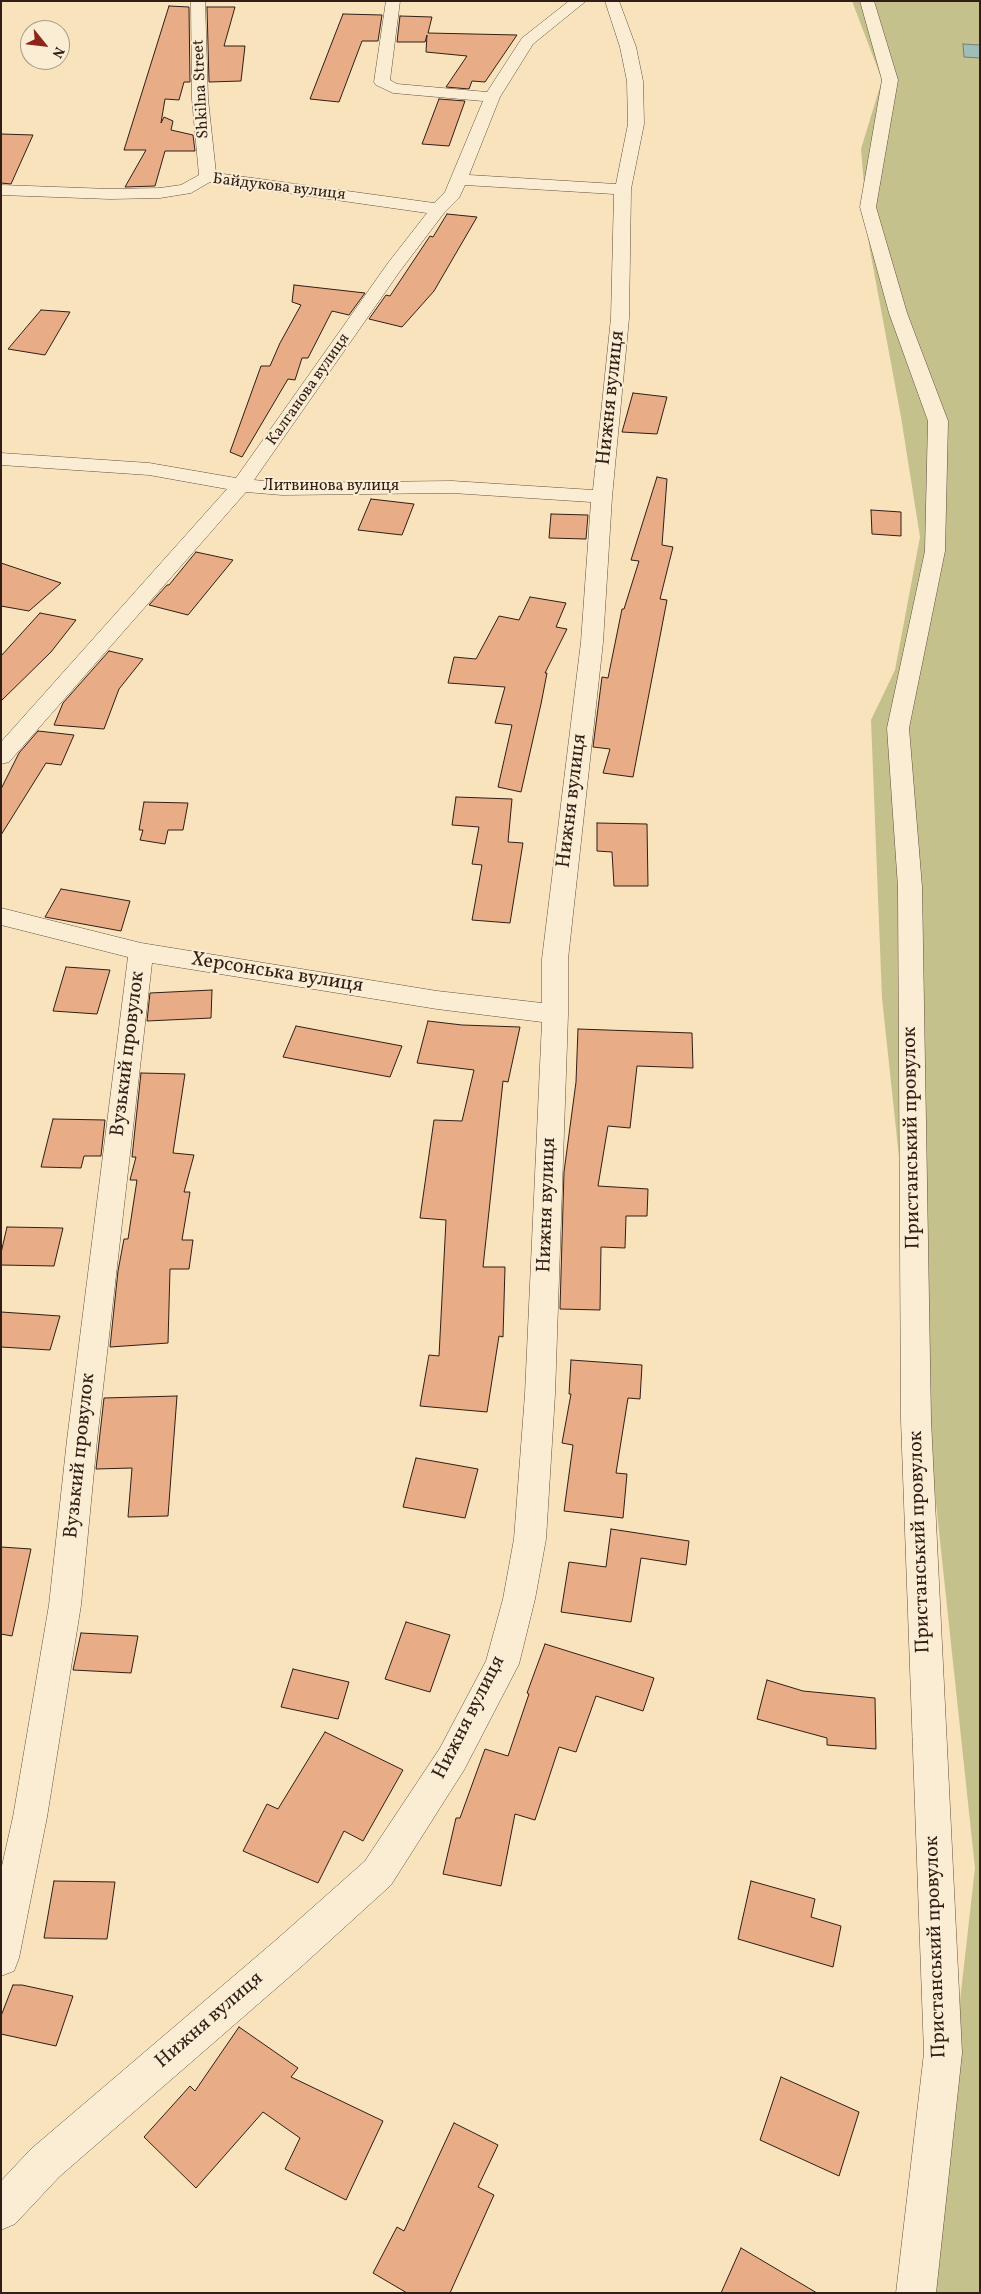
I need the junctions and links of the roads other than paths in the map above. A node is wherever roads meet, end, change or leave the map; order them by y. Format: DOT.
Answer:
graph roads {
  1 [pos="198,1"];
  2 [pos="393,1"];
  3 [pos="579,1"];
  4 [pos="612,1"];
  5 [pos="867,1"];
  6 [pos="492,97"];
  7 [pos="208,178"];
  8 [pos="460,180"];
  9 [pos="623,189"];
  10 [pos="1,190"];
  11 [pos="438,209"];
  12 [pos="1,458"];
  13 [pos="241,485"];
  14 [pos="602,497"];
  15 [pos="1,757"];
  16 [pos="1,916"];
  17 [pos="141,952"];
  18 [pos="555,1014"];
  19 [pos="1,1958"];
  20 [pos="1,2210"];
  21 [pos="916,2293"];
  1 -- 7 [label="street, Shkilna Street"];
  2 -- 6 [label="street"];
  3 -- 6 [label="street, Калганова вулиця"];
  4 -- 9 [label="street, Нижня вулиця"];
  5 -- 21 [label="street, Пристанський провулок"];
  6 -- 8 [label="street, Калганова вулиця"];
  7 -- 10 [label="street, Байдукова вулиця"];
  7 -- 11 [label="street, Байдукова вулиця"];
  8 -- 9 [label="street"];
  8 -- 11 [label="street, Калганова вулиця"];
  9 -- 14 [label="street, Нижня вулиця"];
  11 -- 13 [label="street, Калганова вулиця"];
  12 -- 13 [label="street, Литвинова вулиця"];
  13 -- 14 [label="street, Литвинова вулиця"];
  13 -- 15 [label="street, Калганова вулиця"];
  14 -- 18 [label="street, Нижня вулиця"];
  16 -- 17 [label="street, Херсонська вулиця"];
  17 -- 18 [label="street, Херсонська вулиця"];
  17 -- 19 [label="street, Вузький провулок"];
  18 -- 20 [label="street, Нижня вулиця"];
}
